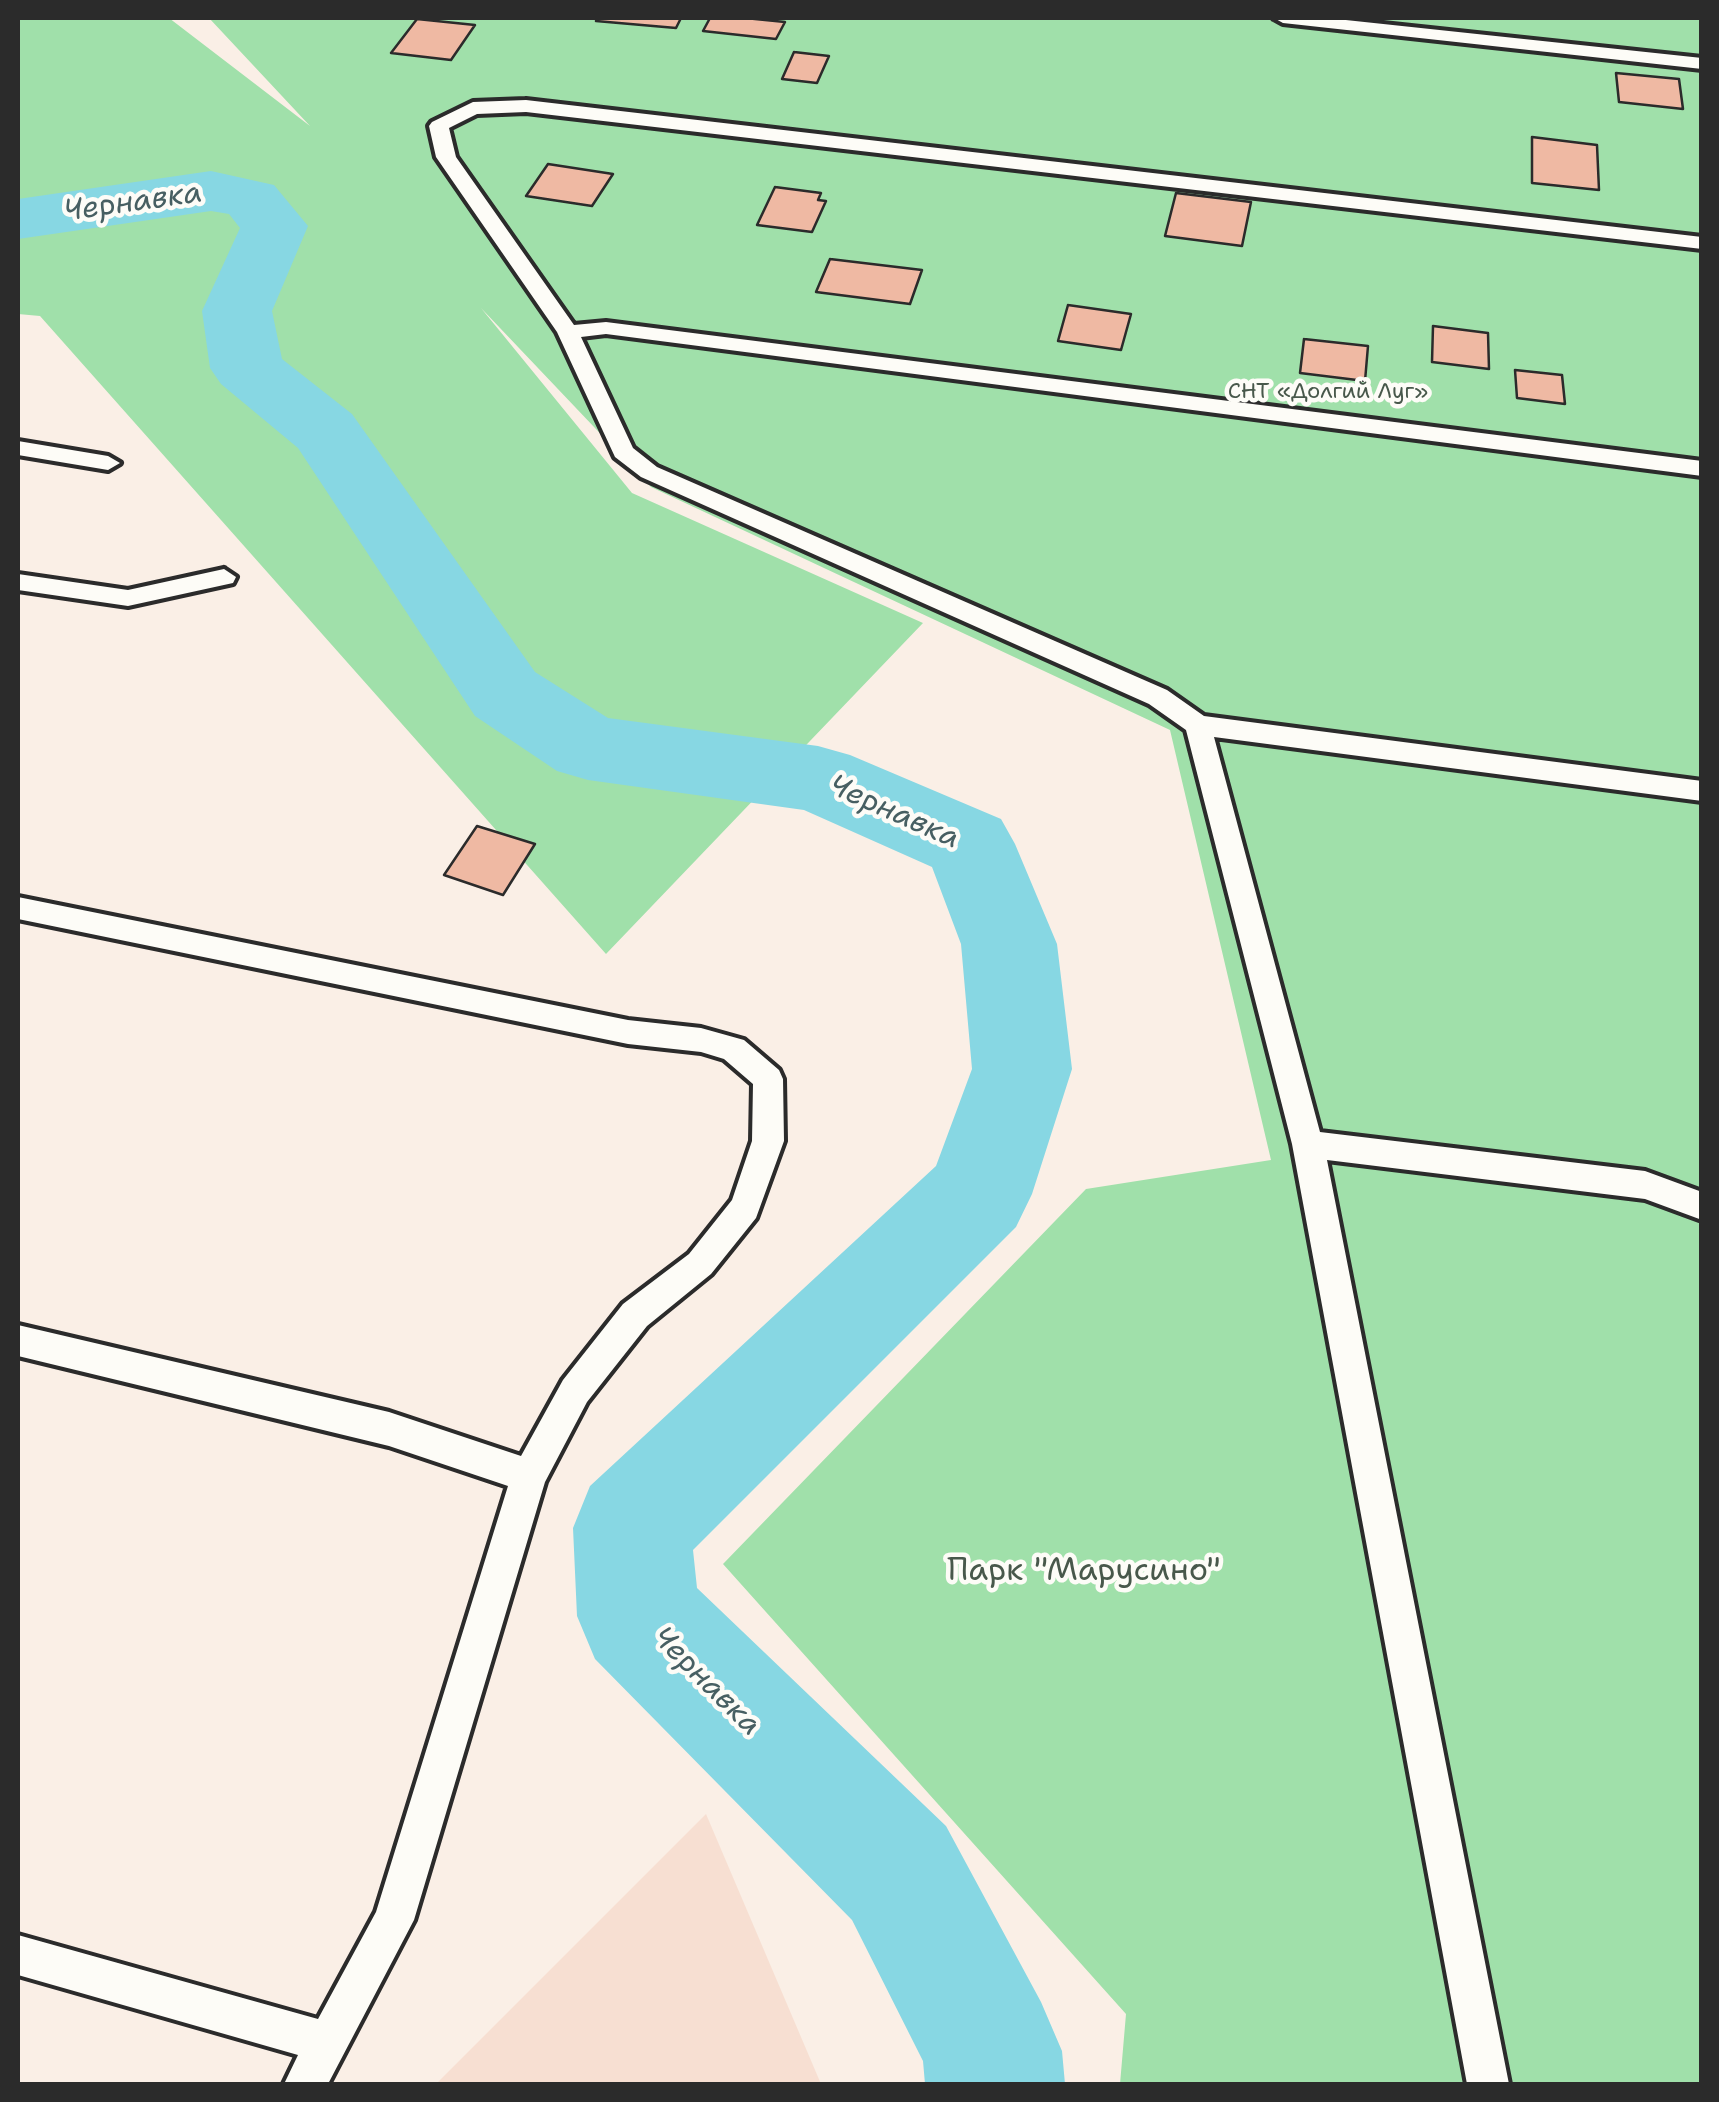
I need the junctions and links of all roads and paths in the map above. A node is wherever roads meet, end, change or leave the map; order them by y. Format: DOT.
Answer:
graph roads {
  1 [pos="1284,18"];
  2 [pos="1702,64"];
  3 [pos="1702,242"];
  4 [pos="568,332"];
  5 [pos="18,448"];
  6 [pos="108,463"];
  7 [pos="1702,469"];
  8 [pos="224,577"];
  9 [pos="18,582"];
  10 [pos="1198,725"];
  11 [pos="1702,791"];
  12 [pos="18,908"];
  13 [pos="1308,1144"];
  14 [pos="1702,1206"];
  15 [pos="18,1340"];
  16 [pos="529,1476"];
  17 [pos="18,1955"];
  18 [pos="330,2043"];
  19 [pos="305,2084"];
  20 [pos="1488,2084"];
  1 -- 2 [label="lane"];
  3 -- 4 [label="lane"];
  4 -- 7 [label="lane"];
  4 -- 10 [label="lane"];
  5 -- 6 [label="lane"];
  8 -- 9 [label="lane"];
  10 -- 11 [label="lane"];
  10 -- 13 [label="lane"];
  12 -- 16 [label="lane"];
  13 -- 14 [label="lane"];
  13 -- 20 [label="lane"];
  15 -- 16 [label="lane"];
  16 -- 18 [label="lane"];
  17 -- 18 [label="lane"];
  18 -- 19 [label="lane"];
}
